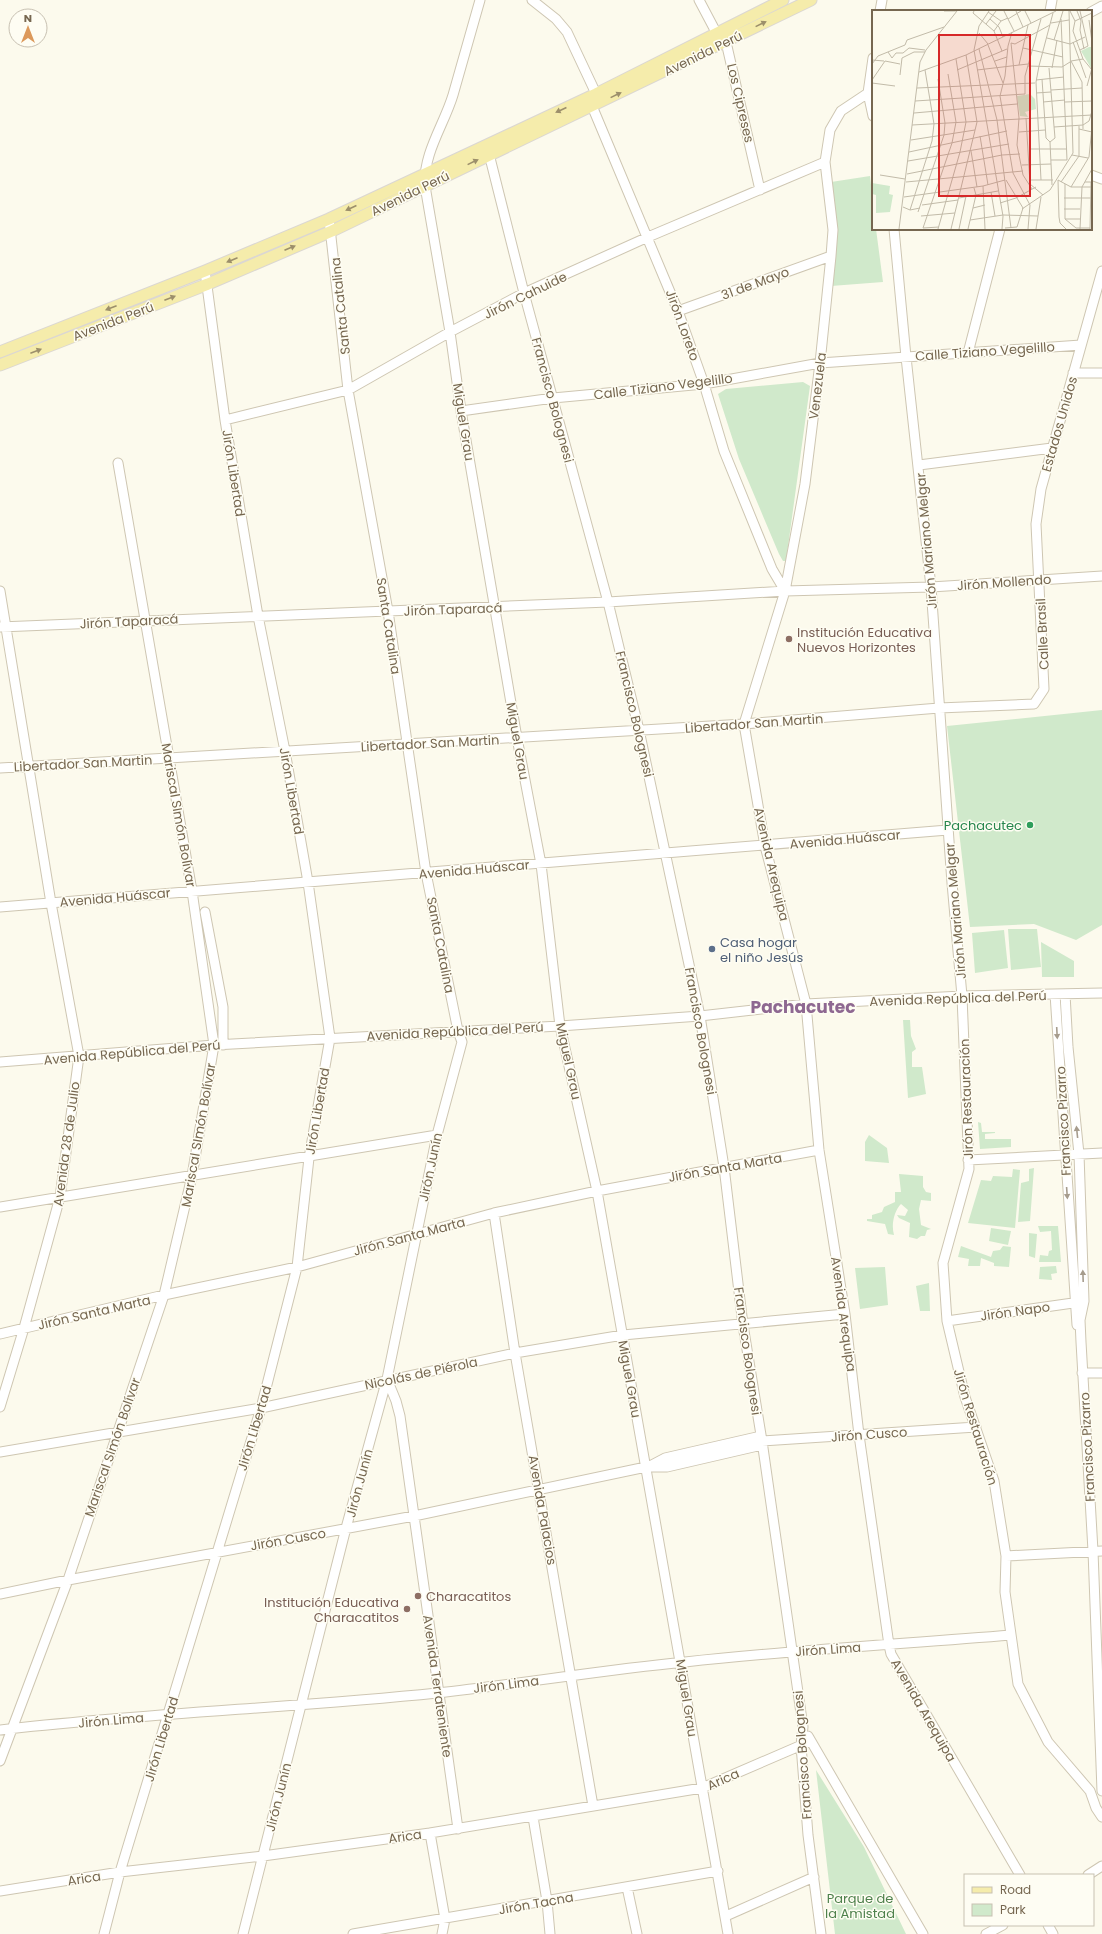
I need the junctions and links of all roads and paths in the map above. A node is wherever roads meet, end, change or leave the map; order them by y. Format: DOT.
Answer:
graph roads {
  1 [pos="480,0"];
  2 [pos="532,0"];
  3 [pos="699,0"];
  4 [pos="812,0"];
  5 [pos="882,0"];
  6 [pos="1052,0"];
  7 [pos="778,1"];
  8 [pos="1102,6"];
  9 [pos="880,10"];
  10 [pos="1050,10"];
  11 [pos="1092,11"];
  12 [pos="780,15"];
  13 [pos="716,34"];
  14 [pos="726,42"];
  15 [pos="872,70"];
  16 [pos="870,94"];
  17 [pos="596,100"];
  18 [pos="872,109"];
  19 [pos="488,149"];
  20 [pos="825,162"];
  21 [pos="425,174"];
  22 [pos="1092,176"];
  23 [pos="1102,178"];
  24 [pos="425,186"];
  25 [pos="760,190"];
  26 [pos="330,219"];
  27 [pos="894,230"];
  28 [pos="1000,230"];
  29 [pos="332,231"];
  30 [pos="648,237"];
  31 [pos="831,256"];
  32 [pos="205,271"];
  33 [pos="1102,271"];
  34 [pos="208,284"];
  35 [pos="524,293"];
  36 [pos="678,311"];
  37 [pos="450,332"];
  38 [pos="1081,345"];
  39 [pos="0,352"];
  40 [pos="968,353"];
  41 [pos="906,357"];
  42 [pos="820,363"];
  43 [pos="0,365"];
  44 [pos="1073,373"];
  45 [pos="1102,373"];
  46 [pos="704,384"];
  47 [pos="348,390"];
  48 [pos="553,398"];
  49 [pos="461,411"];
  50 [pos="225,420"];
  51 [pos="1052,448"];
  52 [pos="118,463"];
  53 [pos="919,465"];
  54 [pos="1102,576"];
  55 [pos="1039,580"];
  56 [pos="931,587"];
  57 [pos="785,591"];
  58 [pos="0,592"];
  59 [pos="608,602"];
  60 [pos="496,607"];
  61 [pos="388,611"];
  62 [pos="258,616"];
  63 [pos="145,620"];
  64 [pos="3,627"];
  65 [pos="1044,689"];
  66 [pos="939,708"];
  67 [pos="744,724"];
  68 [pos="639,730"];
  69 [pos="517,738"];
  70 [pos="407,744"];
  71 [pos="285,751"];
  72 [pos="169,758"];
  73 [pos="29,766"];
  74 [pos="0,768"];
  75 [pos="948,830"];
  76 [pos="765,846"];
  77 [pos="666,854"];
  78 [pos="541,864"];
  79 [pos="426,873"];
  80 [pos="308,882"];
  81 [pos="192,891"];
  82 [pos="50,903"];
  83 [pos="0,907"];
  84 [pos="205,912"];
  85 [pos="1102,993"];
  86 [pos="1055,994"];
  87 [pos="1065,994"];
  88 [pos="962,996"];
  89 [pos="806,1004"];
  90 [pos="700,1016"];
  91 [pos="560,1026"];
  92 [pos="458,1031"];
  93 [pos="330,1038"];
  94 [pos="219,1045"];
  95 [pos="79,1056"];
  96 [pos="0,1062"];
  97 [pos="437,1135"];
  98 [pos="820,1150"];
  99 [pos="1102,1153"];
  100 [pos="1064,1154"];
  101 [pos="1079,1154"];
  102 [pos="309,1158"];
  103 [pos="968,1160"];
  104 [pos="724,1167"];
  105 [pos="192,1176"];
  106 [pos="597,1191"];
  107 [pos="60,1197"];
  108 [pos="0,1207"];
  109 [pos="494,1213"];
  110 [pos="416,1234"];
  111 [pos="297,1267"];
  112 [pos="164,1295"];
  113 [pos="1079,1302"];
  114 [pos="845,1314"];
  115 [pos="947,1321"];
  116 [pos="743,1325"];
  117 [pos="24,1328"];
  118 [pos="0,1334"];
  119 [pos="623,1335"];
  120 [pos="515,1353"];
  121 [pos="1082,1373"];
  122 [pos="1102,1373"];
  123 [pos="387,1379"];
  124 [pos="0,1407"];
  125 [pos="261,1408"];
  126 [pos="976,1427"];
  127 [pos="117,1432"];
  128 [pos="859,1435"];
  129 [pos="762,1441"];
  130 [pos="0,1452"];
  131 [pos="646,1467"];
  132 [pos="540,1491"];
  133 [pos="414,1516"];
  134 [pos="346,1528"];
  135 [pos="1097,1551"];
  136 [pos="216,1552"];
  137 [pos="1006,1556"];
  138 [pos="68,1580"];
  139 [pos="0,1594"];
  140 [pos="1011,1635"];
  141 [pos="889,1645"];
  142 [pos="792,1651"];
  143 [pos="682,1662"];
  144 [pos="571,1676"];
  145 [pos="438,1693"];
  146 [pos="301,1705"];
  147 [pos="168,1714"];
  148 [pos="803,1727"];
  149 [pos="12,1729"];
  150 [pos="0,1730"];
  151 [pos="1100,1738"];
  152 [pos="811,1741"];
  153 [pos="801,1745"];
  154 [pos="0,1761"];
  155 [pos="702,1788"];
  156 [pos="1090,1791"];
  157 [pos="1102,1791"];
  158 [pos="1102,1796"];
  159 [pos="594,1806"];
  160 [pos="1096,1808"];
  161 [pos="533,1817"];
  162 [pos="1102,1817"];
  163 [pos="458,1829"];
  164 [pos="430,1833"];
  165 [pos="263,1856"];
  166 [pos="1102,1866"];
  167 [pos="718,1871"];
  168 [pos="120,1872"];
  169 [pos="1019,1874"];
  170 [pos="1090,1874"];
  171 [pos="814,1877"];
  172 [pos="627,1887"];
  173 [pos="0,1891"];
  174 [pos="547,1901"];
  175 [pos="726,1916"];
  176 [pos="445,1919"];
  177 [pos="1001,1926"];
  178 [pos="104,1934"];
  179 [pos="243,1934"];
  180 [pos="354,1934"];
  181 [pos="442,1934"];
  182 [pos="550,1934"];
  183 [pos="637,1934"];
  184 [pos="728,1934"];
  185 [pos="821,1934"];
  186 [pos="922,1934"];
  187 [pos="986,1934"];
  1 -- 21 [label="street, Miguel Grau"];
  2 -- 17 [label="street, Jirón Loreto"];
  3 -- 13 [label="street"];
  4 -- 12 [label="main road, Avenida Perú"];
  5 -- 9 [label="street"];
  6 -- 10 [label="street"];
  7 -- 12 [label="street"];
  7 -- 13 [label="main road, Avenida Perú"];
  8 -- 11 [label="street"];
  14 -- 12 [label="main road, Avenida Perú, one-way"];
  13 -- 14 [label="street"];
  13 -- 17 [label="main road, Avenida Perú"];
  17 -- 14 [label="main road, Avenida Perú, one-way"];
  14 -- 25 [label="street, Los Cipreses"];
  15 -- 16 [label="street"];
  16 -- 18 [label="street"];
  16 -- 20 [label="street, Venezuela"];
  17 -- 19 [label="main road, Avenida Perú"];
  17 -- 30 [label="street, Jirón Loreto"];
  19 -- 21 [label="main road, Avenida Perú"];
  24 -- 19 [label="main road, Avenida Perú, one-way"];
  19 -- 35 [label="street, Francisco Bolognesi"];
  20 -- 25 [label="street, Jirón Cahuide"];
  20 -- 31 [label="street, Venezuela"];
  21 -- 24 [label="street, Miguel Grau"];
  21 -- 26 [label="main road, Avenida Perú, one-way"];
  22 -- 23 [label="street"];
  24 -- 29 [label="main road, Avenida Perú"];
  24 -- 37 [label="street, Miguel Grau"];
  25 -- 30 [label="street, Jirón Cahuide"];
  26 -- 29 [label="street, Santa Catalina"];
  26 -- 32 [label="main road, Avenida Perú, one-way"];
  27 -- 41 [label="street, Jirón Mariano Melgar"];
  28 -- 40 [label="street"];
  34 -- 29 [label="main road, Avenida Perú, one-way"];
  29 -- 47 [label="street, Santa Catalina"];
  30 -- 35 [label="street, Jirón Cahuide"];
  30 -- 36 [label="street, Jirón Loreto"];
  31 -- 36 [label="street, 31 de Mayo"];
  31 -- 42 [label="street, Venezuela"];
  32 -- 34 [label="street, Jirón Libertad"];
  32 -- 39 [label="main road, Avenida Perú, one-way"];
  33 -- 38 [label="street, Estados Unidos"];
  43 -- 34 [label="main road, Avenida Perú, one-way"];
  34 -- 50 [label="street, Jirón Libertad"];
  35 -- 37 [label="street, Jirón Cahuide"];
  35 -- 48 [label="street, Francisco Bolognesi"];
  36 -- 46 [label="street, Jirón Loreto"];
  37 -- 47 [label="street, Jirón Cahuide"];
  37 -- 49 [label="street, Miguel Grau"];
  38 -- 40 [label="street, Calle Tiziano Vegelillo"];
  38 -- 44 [label="street, Estados Unidos"];
  40 -- 41 [label="street, Calle Tiziano Vegelillo"];
  41 -- 42 [label="street, Calle Tiziano Vegelillo"];
  41 -- 53 [label="street, Jirón Mariano Melgar"];
  42 -- 46 [label="street, Calle Tiziano Vegelillo"];
  42 -- 57 [label="street, Venezuela"];
  44 -- 45 [label="street"];
  44 -- 51 [label="street, Estados Unidos"];
  46 -- 48 [label="street, Calle Tiziano Vegelillo"];
  46 -- 57 [label="street, Jirón Loreto"];
  47 -- 50 [label="street, Jirón Cahuide"];
  47 -- 61 [label="street, Santa Catalina"];
  48 -- 49 [label="street, Calle Tiziano Vegelillo"];
  48 -- 59 [label="street, Francisco Bolognesi"];
  49 -- 60 [label="street, Miguel Grau"];
  50 -- 62 [label="street, Jirón Libertad"];
  51 -- 53 [label="street"];
  51 -- 55 [label="street, Estados Unidos"];
  52 -- 63 [label="street, Mariscal SImón Bolívar"];
  53 -- 56 [label="street, Jirón Mariano Melgar"];
  54 -- 55 [label="street, Jirón Mollendo"];
  55 -- 56 [label="street, Jirón Mollendo"];
  55 -- 65 [label="street, Calle Brasil"];
  56 -- 57 [label="street, Jirón Mollendo"];
  56 -- 66 [label="street, Jirón Mariano Melgar"];
  57 -- 59 [label="street, Jirón Taparacá"];
  57 -- 67 [label="street, Venezuela"];
  58 -- 64 [label="street, Avenida 28 de Julio"];
  59 -- 60 [label="street, Jirón Taparacá"];
  59 -- 68 [label="street, Francisco Bolognesi"];
  60 -- 61 [label="street, Jirón Taparacá"];
  60 -- 69 [label="street, Miguel Grau"];
  61 -- 62 [label="street, Jirón Taparacá"];
  61 -- 70 [label="street, Santa Catalina"];
  62 -- 63 [label="street, Jirón Taparacá"];
  62 -- 71 [label="street, Jirón Libertad"];
  63 -- 64 [label="street, Jirón Taparacá"];
  63 -- 72 [label="street, Mariscal SImón Bolívar"];
  64 -- 73 [label="street, Avenida 28 de Julio"];
  65 -- 66 [label="street, Libertador San Martin"];
  66 -- 67 [label="street, Libertador San Martin"];
  66 -- 75 [label="street, Jirón Mariano Melgar"];
  67 -- 68 [label="street, Libertador San Martin"];
  67 -- 76 [label="street, Avenida Arequipa"];
  68 -- 69 [label="street, Libertador San Martin"];
  68 -- 77 [label="street, Francisco Bolognesi"];
  69 -- 70 [label="street, Libertador San Martin"];
  69 -- 78 [label="street, Miguel Grau"];
  70 -- 71 [label="street, Libertador San Martin"];
  70 -- 79 [label="street, Santa Catalina"];
  71 -- 72 [label="street, Libertador San Martin"];
  71 -- 80 [label="street, Jirón Libertad"];
  72 -- 73 [label="street, Libertador San Martin"];
  72 -- 81 [label="street, Mariscal SImón Bolívar"];
  73 -- 74 [label="street, Libertador San Martin"];
  73 -- 82 [label="street, Avenida 28 de Julio"];
  75 -- 76 [label="street, Avenida Huáscar"];
  75 -- 88 [label="street, Jirón Mariano Melgar"];
  76 -- 77 [label="street, Avenida Huáscar"];
  76 -- 89 [label="street, Avenida Arequipa"];
  77 -- 78 [label="street, Avenida Huáscar"];
  77 -- 90 [label="street, Francisco Bolognesi"];
  78 -- 79 [label="street, Avenida Huáscar"];
  78 -- 91 [label="street, Miguel Grau"];
  79 -- 80 [label="street, Avenida Huáscar"];
  79 -- 92 [label="street, Santa Catalina"];
  80 -- 81 [label="street, Avenida Huáscar"];
  80 -- 93 [label="street, Jirón Libertad"];
  81 -- 82 [label="street, Avenida Huáscar"];
  81 -- 94 [label="street, Mariscal SImón Bolívar"];
  82 -- 83 [label="street, Avenida Huáscar"];
  82 -- 95 [label="street, Avenida 28 de Julio"];
  84 -- 94 [label="street"];
  85 -- 87 [label="street, Avenida República del Perú"];
  86 -- 87 [label="street, Avenida República del Perú"];
  86 -- 88 [label="street, Avenida República del Perú"];
  86 -- 100 [label="street, Francisco Pizarro, one-way"];
  101 -- 87 [label="street, Francisco Pizarro, one-way"];
  88 -- 89 [label="street, Avenida República del Perú"];
  88 -- 103 [label="street, Jirón Restauración"];
  89 -- 90 [label="street, Avenida República del Perú"];
  89 -- 98 [label="street, Avenida Arequipa"];
  90 -- 91 [label="street, Avenida República del Perú"];
  90 -- 104 [label="street, Francisco Bolognesi"];
  91 -- 92 [label="street, Avenida República del Perú"];
  91 -- 106 [label="street, Miguel Grau"];
  92 -- 93 [label="street, Avenida República del Perú"];
  92 -- 97 [label="street, Jirón Junín"];
  93 -- 94 [label="street, Avenida República del Perú"];
  93 -- 102 [label="street, Jirón Libertad"];
  94 -- 95 [label="street, Avenida República del Perú"];
  94 -- 105 [label="street, Mariscal SImón Bolívar"];
  95 -- 96 [label="street, Avenida República del Perú"];
  95 -- 107 [label="street, Avenida 28 de Julio"];
  97 -- 102 [label="street"];
  97 -- 110 [label="street, Jirón Junín"];
  98 -- 104 [label="street, Jirón Santa Marta"];
  98 -- 114 [label="street, Avenida Arequipa"];
  99 -- 101 [label="street"];
  100 -- 101 [label="street"];
  100 -- 103 [label="street"];
  100 -- 113 [label="street, Francisco Pizarro, one-way"];
  113 -- 101 [label="street, Francisco Pizarro, one-way"];
  102 -- 105 [label="street"];
  102 -- 111 [label="street, Jirón Libertad"];
  103 -- 115 [label="street, Jirón Restauración"];
  104 -- 106 [label="street, Jirón Santa Marta"];
  104 -- 116 [label="street, Francisco Bolognesi"];
  105 -- 107 [label="street"];
  105 -- 112 [label="street, Mariscal SImón Bolívar"];
  106 -- 109 [label="street, Jirón Santa Marta"];
  106 -- 119 [label="street, Miguel Grau"];
  107 -- 108 [label="street"];
  107 -- 117 [label="street, Avenida 28 de Julio"];
  109 -- 110 [label="street, Jirón Santa Marta"];
  109 -- 120 [label="street, Avenida Palacios"];
  110 -- 111 [label="street, Jirón Santa Marta"];
  110 -- 123 [label="street, Jirón Junín"];
  111 -- 112 [label="street, Jirón Santa Marta"];
  111 -- 125 [label="street, Jirón Libertad"];
  112 -- 117 [label="street, Jirón Santa Marta"];
  112 -- 127 [label="street, Mariscal SImón Bolívar"];
  113 -- 115 [label="street, Jirón Napo"];
  113 -- 121 [label="street, Francisco Pizarro"];
  114 -- 116 [label="street, Nicolás de Piérola"];
  114 -- 128 [label="street, Avenida Arequipa"];
  115 -- 126 [label="street, Jirón Restauración"];
  116 -- 119 [label="street, Nicolás de Piérola"];
  116 -- 129 [label="street, Francisco Bolognesi"];
  117 -- 118 [label="street, Jirón Santa Marta"];
  117 -- 124 [label="street, Avenida 28 de Julio"];
  119 -- 120 [label="street, Nicolás de Piérola"];
  119 -- 131 [label="street, Miguel Grau"];
  120 -- 123 [label="street, Nicolás de Piérola"];
  120 -- 132 [label="street, Avenida Palacios"];
  121 -- 122 [label="street"];
  121 -- 135 [label="street, Francisco Pizarro"];
  123 -- 125 [label="street, Nicolás de Piérola"];
  123 -- 133 [label="street, Avenida Terrateniente"];
  123 -- 134 [label="street, Jirón Junín"];
  125 -- 127 [label="street, Nicolás de Piérola"];
  125 -- 136 [label="street, Jirón Libertad"];
  126 -- 128 [label="street, Jirón Cusco"];
  126 -- 137 [label="street, Jirón Restauración"];
  127 -- 130 [label="street, Nicolás de Piérola"];
  127 -- 138 [label="street, Mariscal SImón Bolívar"];
  128 -- 129 [label="street, Jirón Cusco"];
  128 -- 141 [label="street, Avenida Arequipa"];
  129 -- 131 [label="street, Jirón Cusco"];
  129 -- 142 [label="street, Francisco Bolognesi"];
  131 -- 132 [label="street, Jirón Cusco"];
  131 -- 143 [label="street, Miguel Grau"];
  132 -- 133 [label="street, Jirón Cusco"];
  132 -- 144 [label="street, Avenida Palacios"];
  133 -- 134 [label="street, Jirón Cusco"];
  133 -- 145 [label="street, Avenida Terrateniente"];
  134 -- 136 [label="street, Jirón Cusco"];
  134 -- 146 [label="street, Jirón Junín"];
  135 -- 137 [label="street"];
  135 -- 151 [label="street, Francisco Pizarro"];
  136 -- 138 [label="street, Jirón Cusco"];
  136 -- 147 [label="street, Jirón Libertad"];
  137 -- 140 [label="street, Jirón Restauración"];
  138 -- 139 [label="street, Jirón Cusco"];
  138 -- 149 [label="street, Mariscal SImón Bolívar"];
  140 -- 141 [label="street, Jirón Lima"];
  140 -- 156 [label="street, Jirón Restauración"];
  141 -- 142 [label="street, Jirón Lima"];
  141 -- 169 [label="street, Avenida Arequipa"];
  142 -- 143 [label="street, Jirón Lima"];
  142 -- 148 [label="street, Francisco Bolognesi"];
  143 -- 144 [label="street, Jirón Lima"];
  143 -- 155 [label="street, Miguel Grau"];
  144 -- 145 [label="street, Jirón Lima"];
  144 -- 159 [label="street, Avenida Palacios"];
  145 -- 146 [label="street, Jirón Lima"];
  145 -- 163 [label="street, Avenida Terrateniente"];
  146 -- 147 [label="street, Jirón Lima"];
  146 -- 165 [label="street, Jirón Junín"];
  147 -- 149 [label="street, Jirón Lima"];
  147 -- 168 [label="street, Jirón Libertad"];
  148 -- 152 [label="street"];
  148 -- 153 [label="street, Francisco Bolognesi"];
  149 -- 150 [label="street, Jirón Lima"];
  149 -- 154 [label="street, Mariscal SImón Bolívar"];
  151 -- 157 [label="street, Francisco Pizarro"];
  152 -- 153 [label="street, Arica"];
  152 -- 186 [label="street"];
  153 -- 155 [label="street, Arica"];
  153 -- 171 [label="street, Francisco Bolognesi"];
  155 -- 159 [label="street, Arica"];
  155 -- 167 [label="street, Miguel Grau"];
  156 -- 158 [label="street"];
  156 -- 160 [label="street, Jirón Restauración"];
  158 -- 160 [label="street"];
  159 -- 161 [label="street, Arica"];
  160 -- 162 [label="street, Jirón Restauración"];
  161 -- 163 [label="street, Arica"];
  161 -- 174 [label="street"];
  163 -- 164 [label="street, Arica"];
  164 -- 165 [label="street, Arica"];
  164 -- 176 [label="street"];
  165 -- 168 [label="street, Arica"];
  165 -- 179 [label="street, Jirón Junín"];
  166 -- 170 [label="street"];
  167 -- 172 [label="street, Jirón Tacna"];
  167 -- 175 [label="street, Miguel Grau"];
  168 -- 173 [label="street, Arica"];
  168 -- 178 [label="street, Jirón Libertad"];
  171 -- 175 [label="street"];
  171 -- 185 [label="street, Francisco Bolognesi"];
  172 -- 174 [label="street, Jirón Tacna"];
  172 -- 183 [label="street"];
  174 -- 176 [label="street, Jirón Tacna"];
  174 -- 182 [label="street"];
  175 -- 184 [label="street, Miguel Grau"];
  176 -- 180 [label="street, Jirón Tacna"];
  176 -- 181 [label="street"];
  177 -- 187 [label="street"];
}
